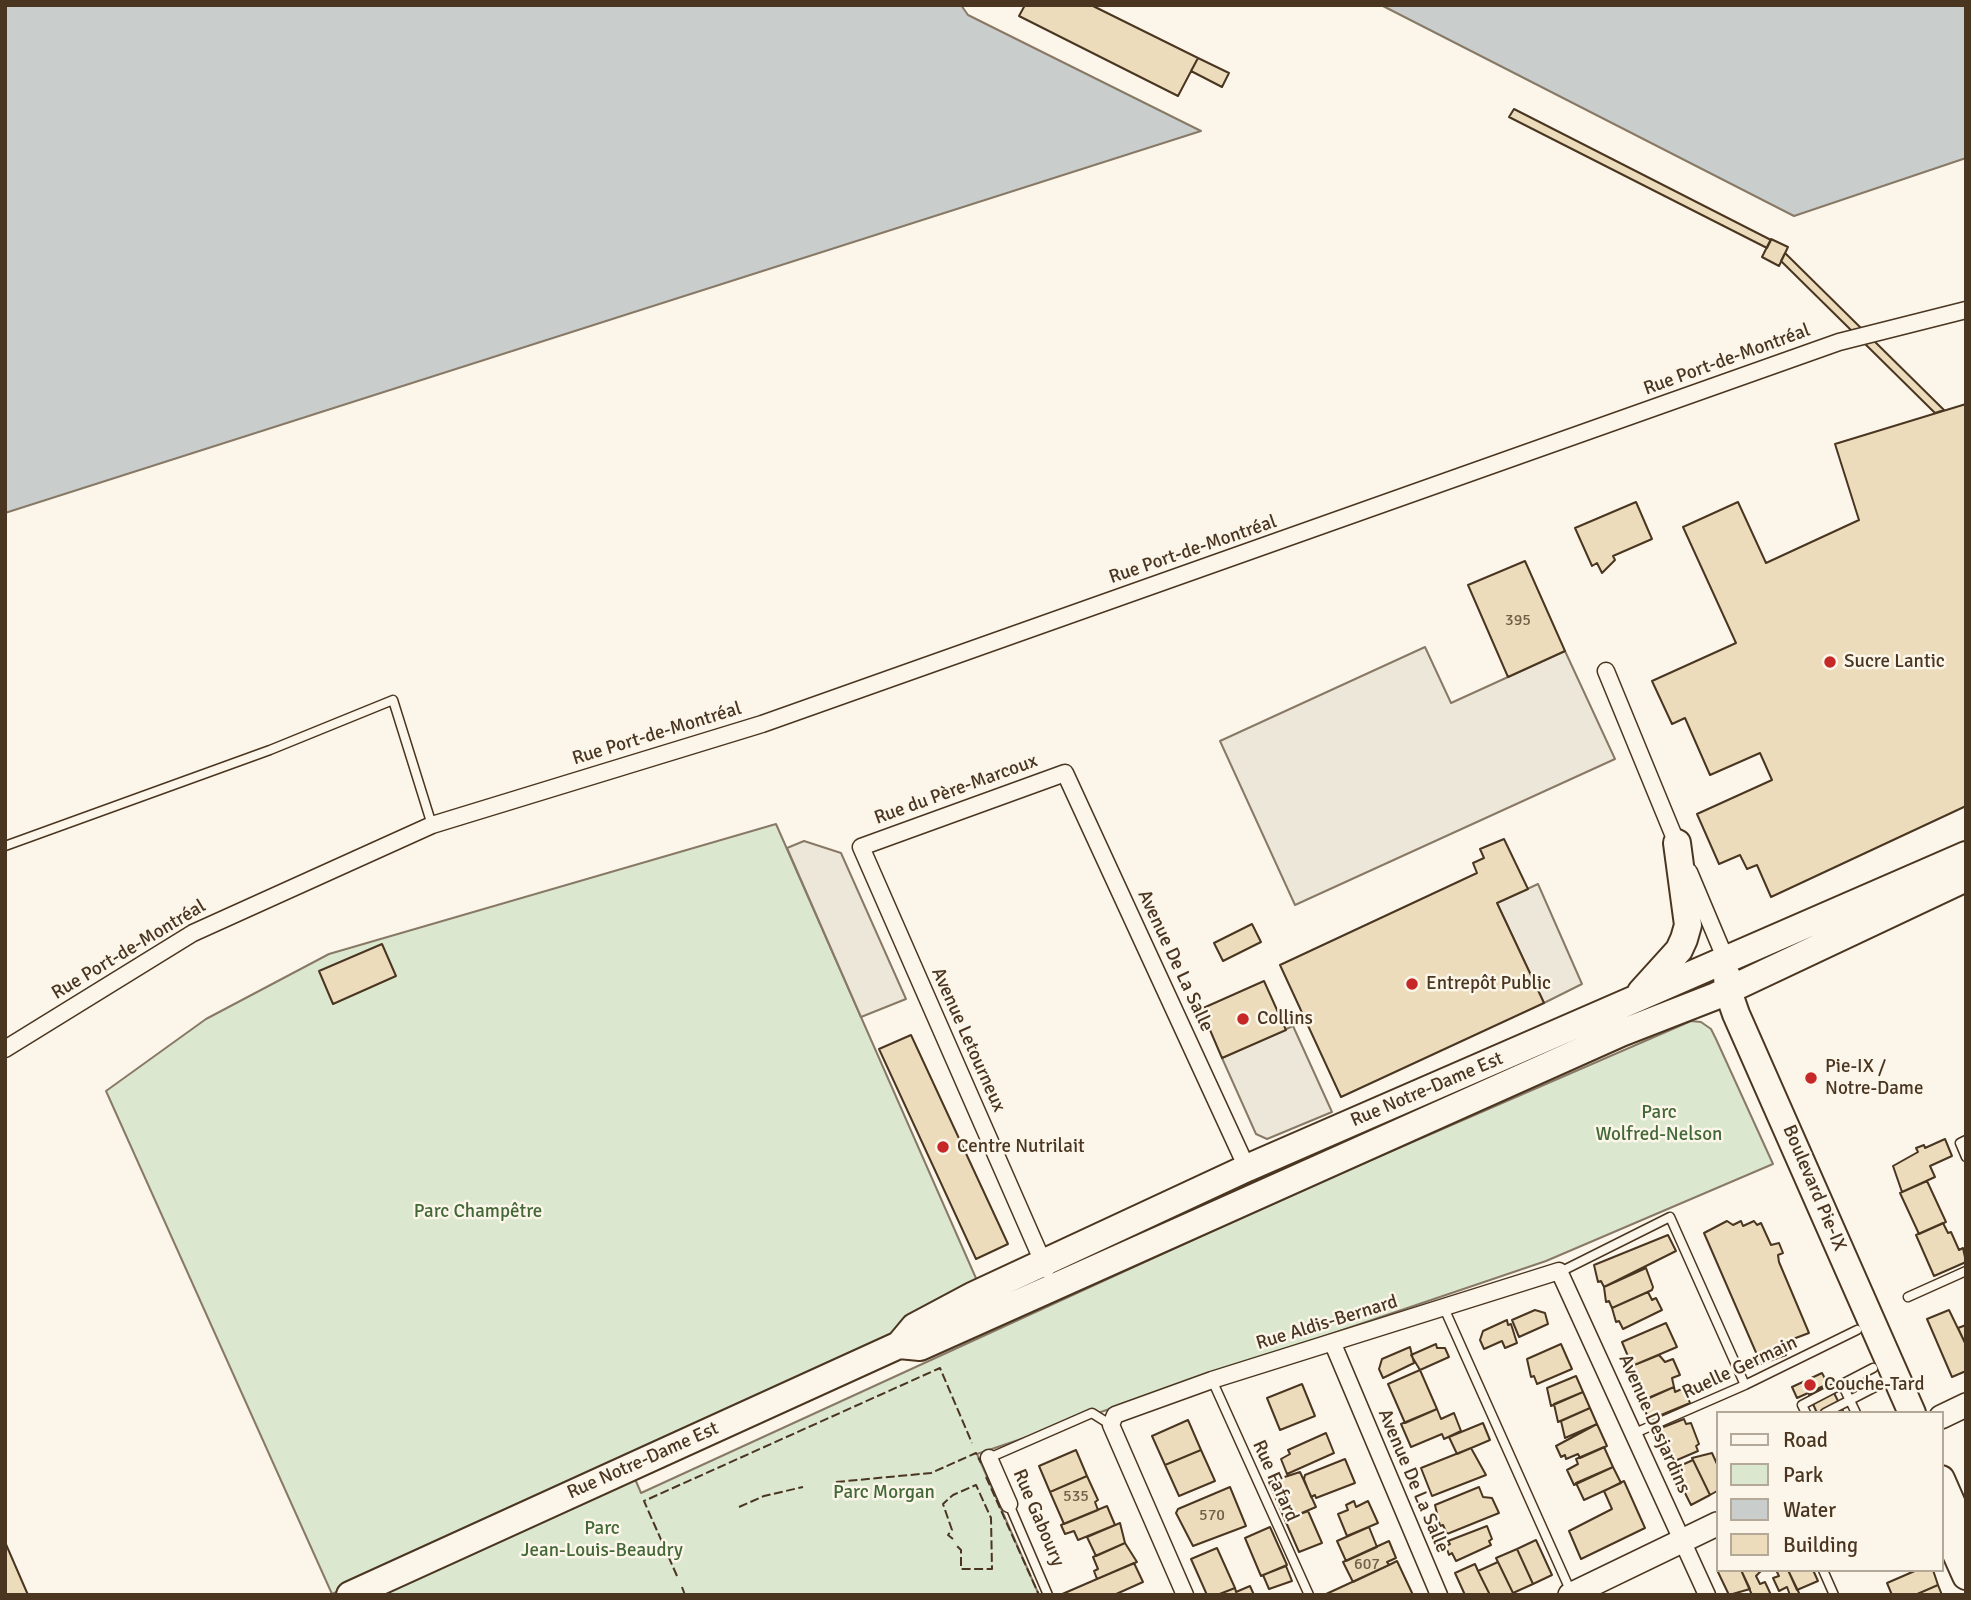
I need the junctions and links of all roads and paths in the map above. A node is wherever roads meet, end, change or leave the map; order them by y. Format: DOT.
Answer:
graph roads {
  1 [pos="1966,310"];
  2 [pos="1606,671"];
  3 [pos="1065,773"];
  4 [pos="432,825"];
  5 [pos="1677,843"];
  6 [pos="5,846"];
  7 [pos="862,847"];
  8 [pos="1966,855"];
  9 [pos="1966,878"];
  10 [pos="1726,960"];
  11 [pos="1722,994"];
  12 [pos="1634,1000"];
  13 [pos="5,1049"];
  14 [pos="1966,1140"];
  15 [pos="1966,1157"];
  16 [pos="1247,1168"];
  17 [pos="1562,1271"];
  18 [pos="1966,1271"];
  19 [pos="1048,1275"];
  20 [pos="1908,1297"];
  21 [pos="1444,1308"];
  22 [pos="1857,1330"];
  23 [pos="1333,1344"];
  24 [pos="1877,1376"];
  25 [pos="1212,1380"];
  26 [pos="1842,1384"];
  27 [pos="1745,1385"];
  28 [pos="1850,1400"];
  29 [pos="1966,1405"];
  30 [pos="1805,1411"];
  31 [pos="1829,1411"];
  32 [pos="1855,1411"];
  33 [pos="1893,1411"];
  34 [pos="1911,1411"];
  35 [pos="1943,1416"];
  36 [pos="1111,1425"];
  37 [pos="1635,1433"];
  38 [pos="989,1458"];
  39 [pos="1943,1484"];
  40 [pos="1009,1504"];
  41 [pos="1716,1524"];
  42 [pos="1943,1524"];
  43 [pos="1966,1536"];
  44 [pos="1683,1541"];
  45 [pos="1824,1572"];
  46 [pos="1966,1576"];
  47 [pos="1571,1594"];
  48 [pos="350,1595"];
  49 [pos="1048,1595"];
  50 [pos="1185,1595"];
  51 [pos="1309,1595"];
  52 [pos="1439,1595"];
  53 [pos="1707,1595"];
  54 [pos="1833,1595"];
  1 -- 4 [label="street, Rue Port-de-Montréal"];
  2 -- 5 [label="street"];
  3 -- 7 [label="street, Rue du Père-Marcoux"];
  3 -- 16 [label="street, Avenue De La Salle"];
  4 -- 6 [label="lane"];
  4 -- 13 [label="street, Rue Port-de-Montréal"];
  5 -- 10 [label="street"];
  5 -- 12 [label="main road"];
  7 -- 19 [label="street, Avenue Letourneux"];
  8 -- 10 [label="main road, Rue Notre-Dame Est"];
  9 -- 11 [label="main road, Rue Notre-Dame Est"];
  10 -- 11 [label="main road"];
  10 -- 12 [label="main road, Rue Notre-Dame Est"];
  11 -- 19 [label="main road, Rue Notre-Dame Est"];
  11 -- 22 [label="main road, Boulevard Pie-IX"];
  11 -- 34 [label="main road, Boulevard Pie-IX"];
  12 -- 16 [label="main road, Rue Notre-Dame Est"];
  14 -- 15 [label="lane"];
  16 -- 19 [label="main road, Rue Notre-Dame Est"];
  17 -- 21 [label="street, Rue Aldis-Bernard"];
  17 -- 27 [label="lane"];
  17 -- 37 [label="street, Avenue Desjardins"];
  18 -- 20 [label="lane"];
  19 -- 48 [label="main road, Rue Notre-Dame Est"];
  21 -- 23 [label="street, Rue Aldis-Bernard"];
  21 -- 47 [label="lane"];
  22 -- 24 [label="main road, Boulevard Pie-IX"];
  22 -- 27 [label="lane, Ruelle Germain"];
  23 -- 25 [label="street, Rue Aldis-Bernard"];
  23 -- 52 [label="street, Avenue De La Salle"];
  24 -- 26 [label="lane"];
  24 -- 28 [label="lane"];
  24 -- 33 [label="main road, Boulevard Pie-IX"];
  25 -- 36 [label="street, Rue Aldis-Bernard"];
  25 -- 51 [label="lane, Rue Fafard"];
  26 -- 28 [label="lane"];
  26 -- 30 [label="lane"];
  27 -- 37 [label="lane, Ruelle Germain"];
  28 -- 31 [label="lane"];
  28 -- 32 [label="lane"];
  29 -- 35 [label="street"];
  36 -- 38 [label="lane"];
  36 -- 50 [label="street"];
  37 -- 44 [label="street, Avenue Desjardins"];
  38 -- 40 [label="street, Rue Gaboury"];
  39 -- 43 [label="main road"];
  40 -- 49 [label="lane, Rue Gaboury"];
  41 -- 44 [label="street"];
  42 -- 46 [label="main road"];
  44 -- 47 [label="street"];
  44 -- 53 [label="street, Avenue Desjardins"];
  45 -- 54 [label="lane"];
}
